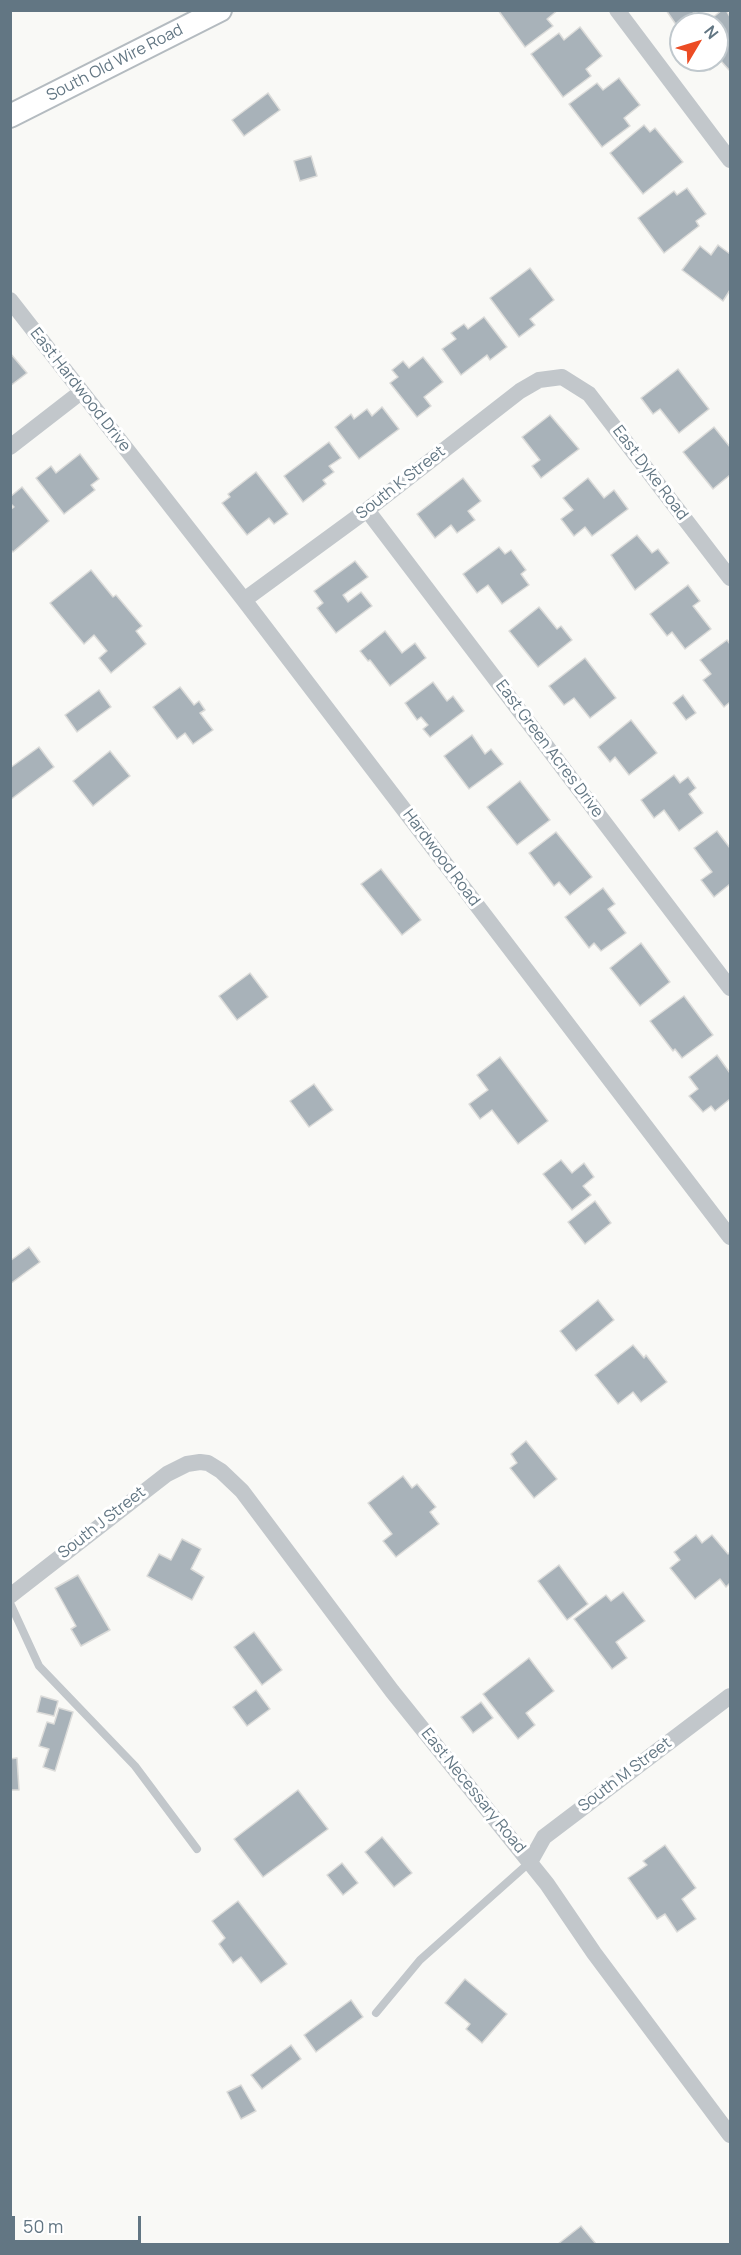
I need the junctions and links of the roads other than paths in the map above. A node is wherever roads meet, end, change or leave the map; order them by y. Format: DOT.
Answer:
graph roads {
  1 [pos="220,10"];
  2 [pos="617,10"];
  3 [pos="10,116"];
  4 [pos="730,160"];
  5 [pos="10,300"];
  6 [pos="562,377"];
  7 [pos="81,392"];
  8 [pos="10,447"];
  9 [pos="150,481"];
  10 [pos="367,510"];
  11 [pos="730,578"];
  12 [pos="244,600"];
  13 [pos="730,988"];
  14 [pos="730,1237"];
  15 [pos="201,1462"];
  16 [pos="10,1596"];
  17 [pos="10,1603"];
  18 [pos="730,1696"];
  19 [pos="197,1849"];
  20 [pos="530,1862"];
  21 [pos="376,2013"];
  22 [pos="730,2135"];
  1 -- 3 [label="street, South Old Wire Road"];
  2 -- 4 [label="street"];
  5 -- 7 [label="street, East Hardwood Drive"];
  6 -- 10 [label="street, South K Street"];
  6 -- 11 [label="street, East Dyke Road"];
  7 -- 8 [label="street"];
  7 -- 9 [label="street, East Hardwood Drive"];
  9 -- 12 [label="street, Hardwood Road"];
  10 -- 12 [label="street, South K Street"];
  10 -- 13 [label="street, East Green Acres Drive"];
  12 -- 14 [label="street, Hardwood Road"];
  15 -- 16 [label="street, South J Street"];
  15 -- 20 [label="street, East Necessary Road"];
  17 -- 19 [label="lane"];
  18 -- 20 [label="street, South M Street"];
  20 -- 21 [label="lane"];
  20 -- 22 [label="street, East Necessary Road"];
}
